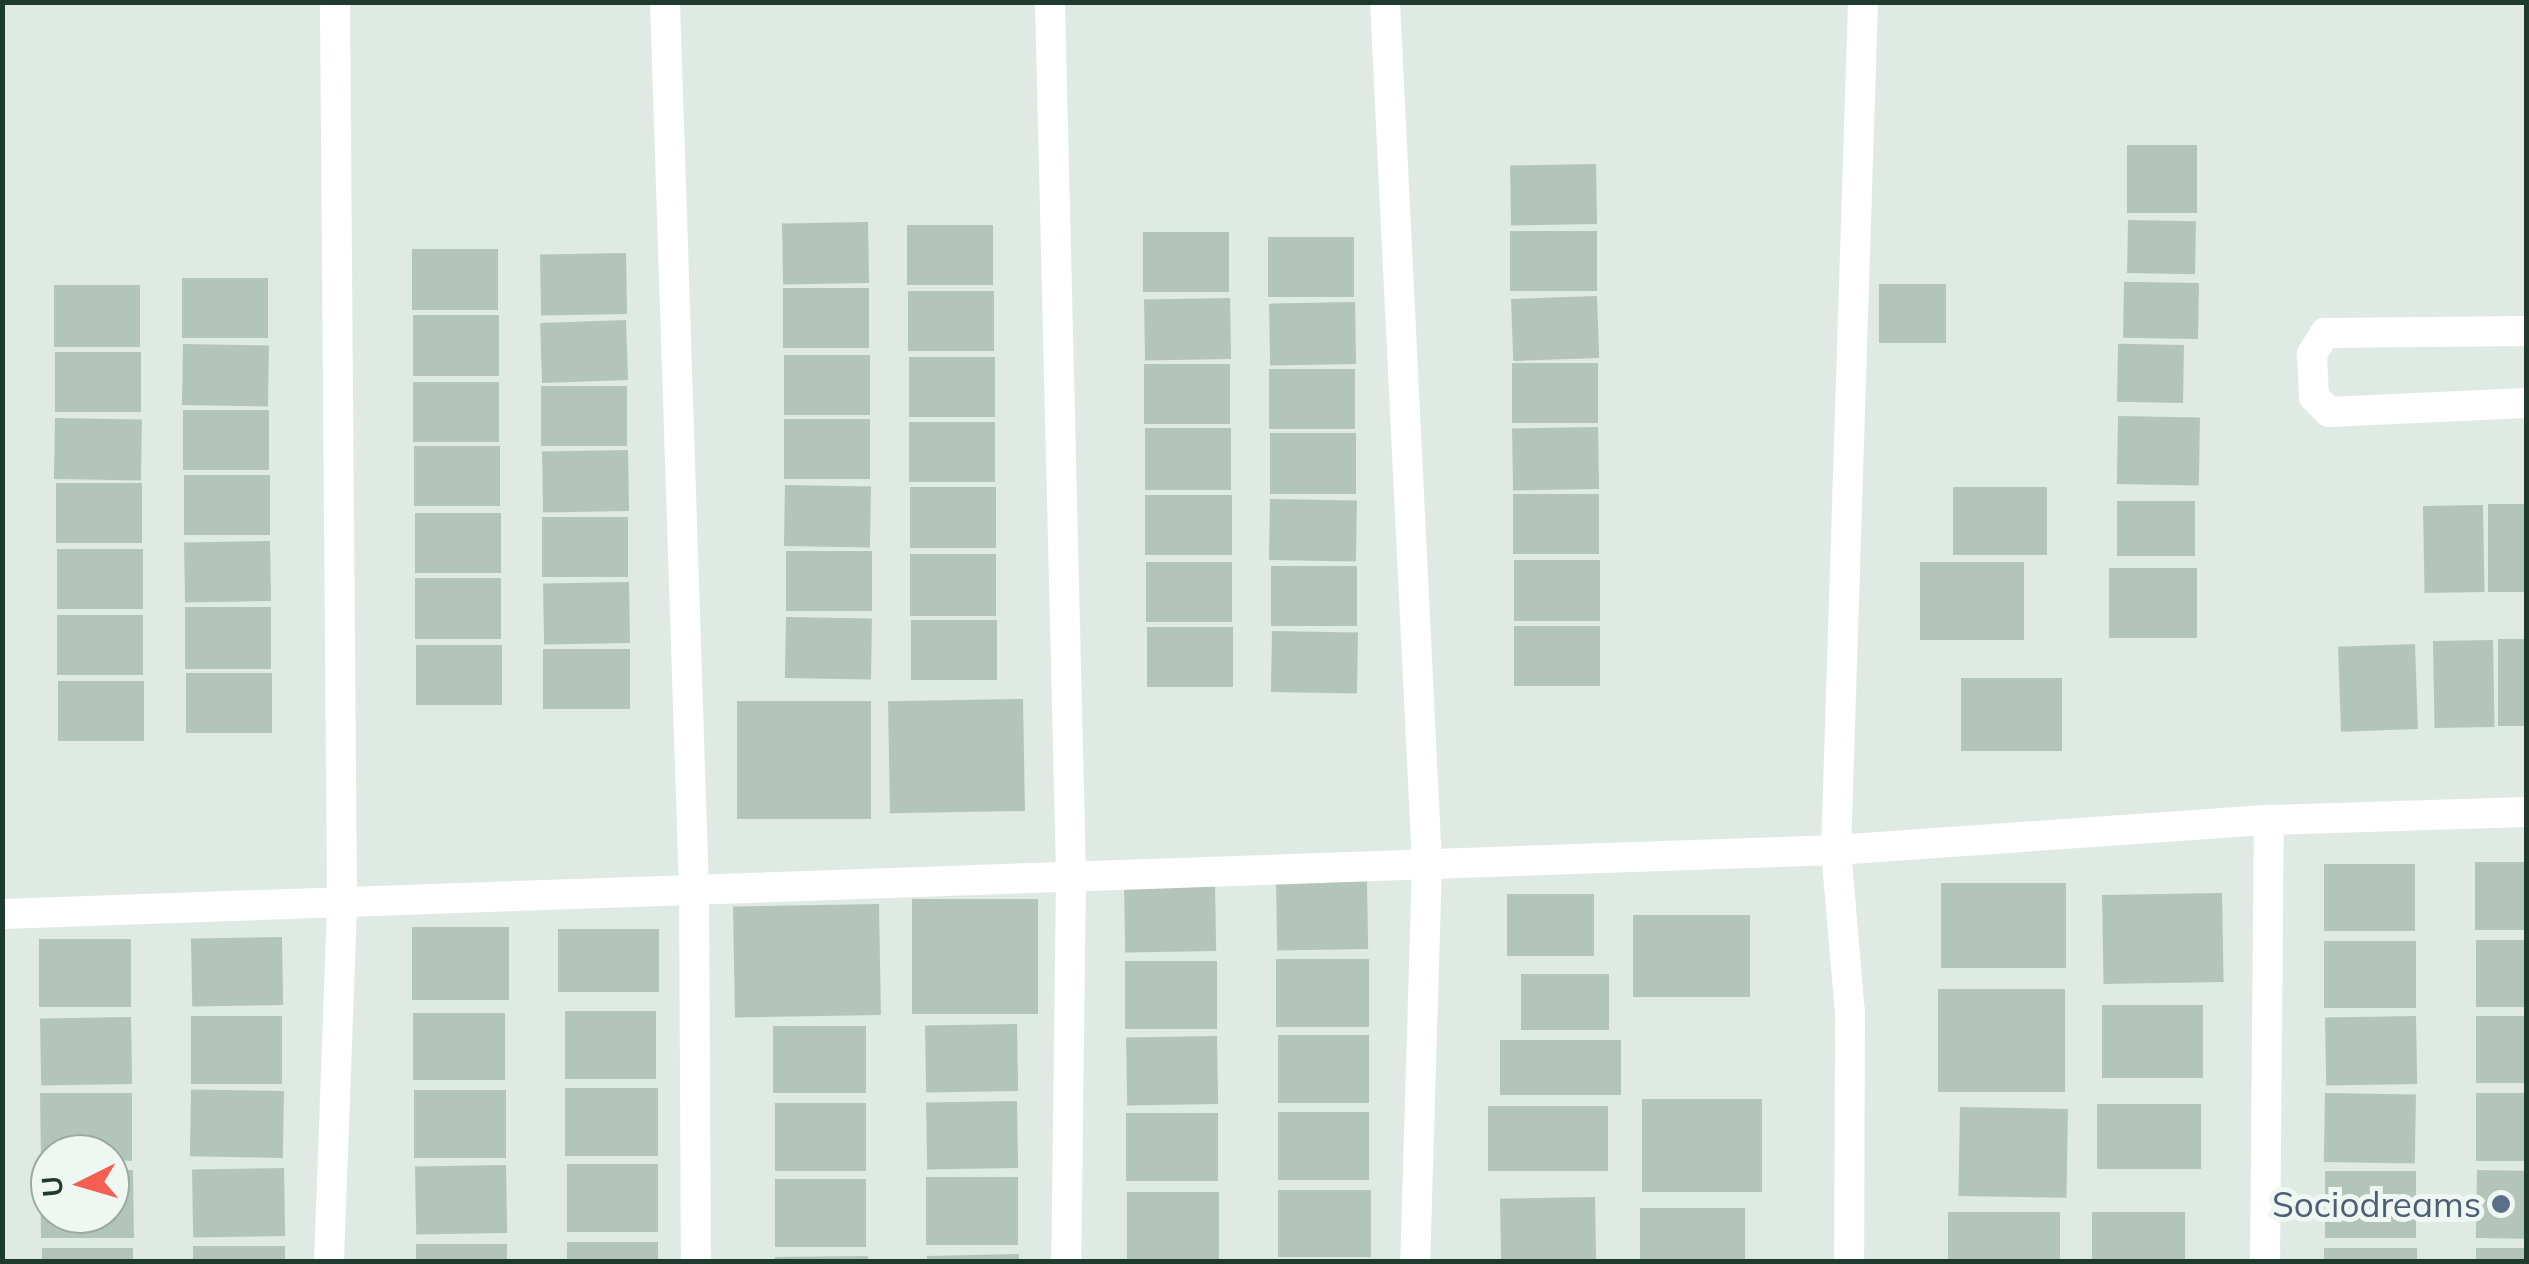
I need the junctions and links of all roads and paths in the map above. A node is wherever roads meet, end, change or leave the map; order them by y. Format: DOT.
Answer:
graph roads {
  1 [pos="335,2"];
  2 [pos="666,2"];
  3 [pos="1050,2"];
  4 [pos="1385,2"];
  5 [pos="1863,2"];
  6 [pos="2526,331"];
  7 [pos="2526,403"];
  8 [pos="2526,812"];
  9 [pos="2269,820"];
  10 [pos="1836,850"];
  11 [pos="1427,864"];
  12 [pos="1071,876"];
  13 [pos="694,890"];
  14 [pos="342,901"];
  15 [pos="2,914"];
  16 [pos="329,1262"];
  17 [pos="696,1262"];
  18 [pos="1066,1262"];
  19 [pos="1415,1262"];
  20 [pos="1850,1262"];
  21 [pos="2265,1262"];
  1 -- 14 [label="street"];
  2 -- 13 [label="street"];
  3 -- 12 [label="street"];
  4 -- 11 [label="street"];
  5 -- 10 [label="street"];
  6 -- 7 [label="street"];
  8 -- 9 [label="street"];
  9 -- 10 [label="street"];
  9 -- 21 [label="street"];
  10 -- 11 [label="street"];
  10 -- 20 [label="street"];
  11 -- 12 [label="street"];
  11 -- 19 [label="street"];
  12 -- 13 [label="street"];
  12 -- 18 [label="street"];
  13 -- 14 [label="street"];
  13 -- 17 [label="street"];
  14 -- 15 [label="street"];
  14 -- 16 [label="street"];
}
